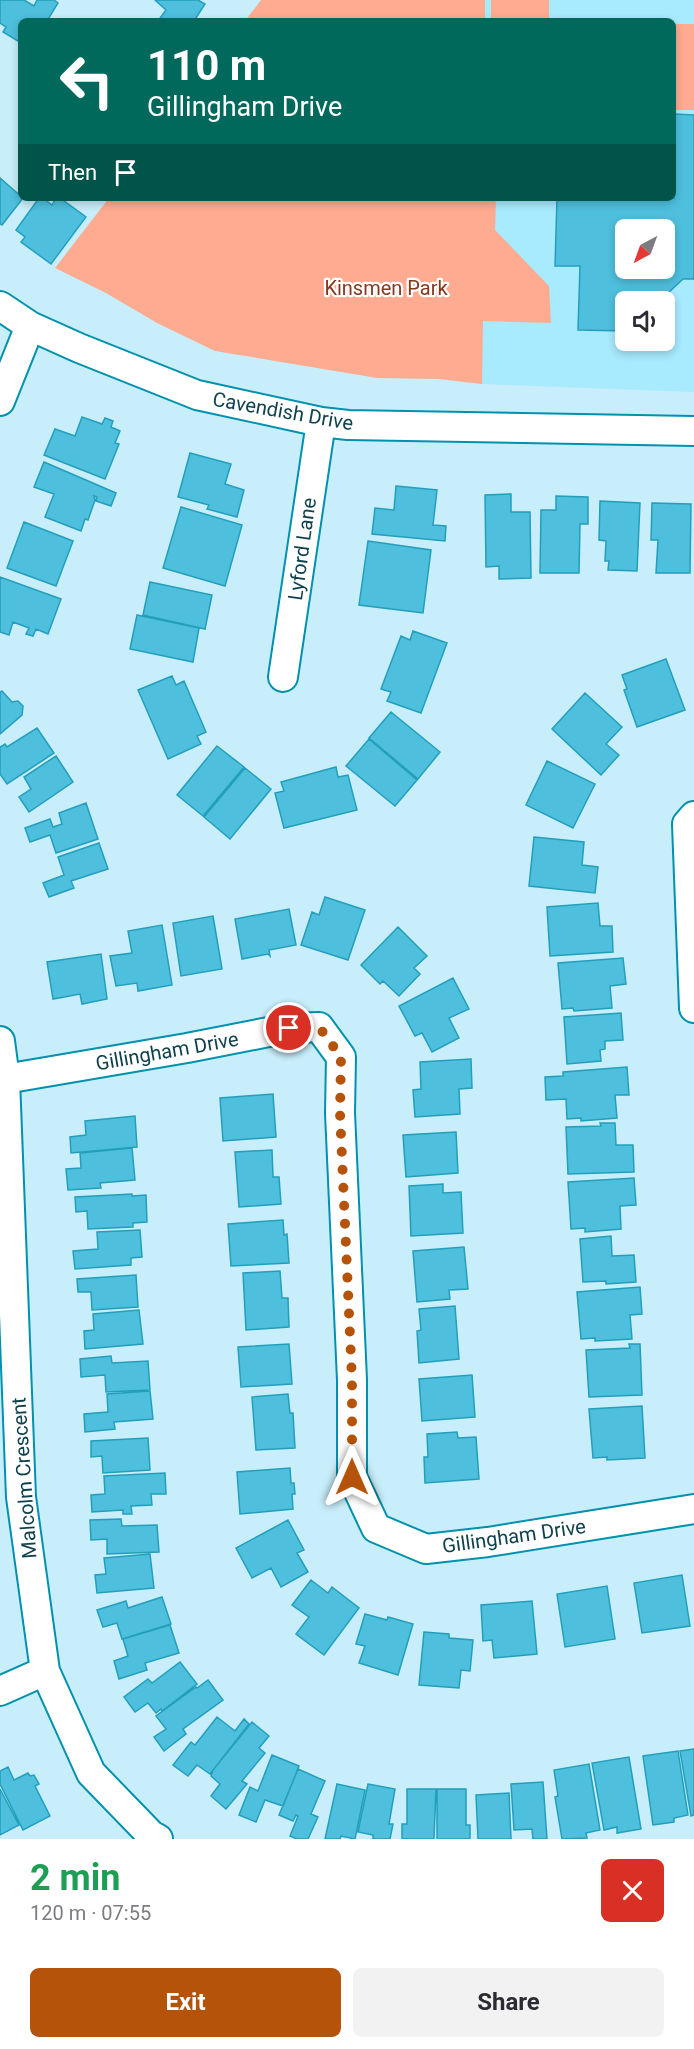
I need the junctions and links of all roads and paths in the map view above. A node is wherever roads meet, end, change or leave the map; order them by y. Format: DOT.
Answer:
graph roads {
  1 [pos="0,306"];
  2 [pos="30,326"];
  3 [pos="0,401"];
  4 [pos="321,422"];
  5 [pos="694,431"];
  6 [pos="283,677"];
  7 [pos="694,816"];
  8 [pos="694,1008"];
  9 [pos="0,1041"];
  10 [pos="5,1079"];
  11 [pos="694,1509"];
  12 [pos="45,1671"];
  13 [pos="0,1691"];
  14 [pos="159,1839"];
  1 -- 2 [label="street, Cavendish Drive"];
  2 -- 3 [label="street"];
  2 -- 4 [label="street, Cavendish Drive"];
  4 -- 5 [label="street, Cavendish Drive"];
  4 -- 6 [label="street, Lyford Lane"];
  7 -- 8 [label="street"];
  9 -- 10 [label="street, Malcolm Crescent"];
  10 -- 11 [label="street, Gillingham Drive"];
  10 -- 12 [label="street, Malcolm Crescent"];
  12 -- 13 [label="street"];
  12 -- 14 [label="street, Malcolm Crescent"];
}
